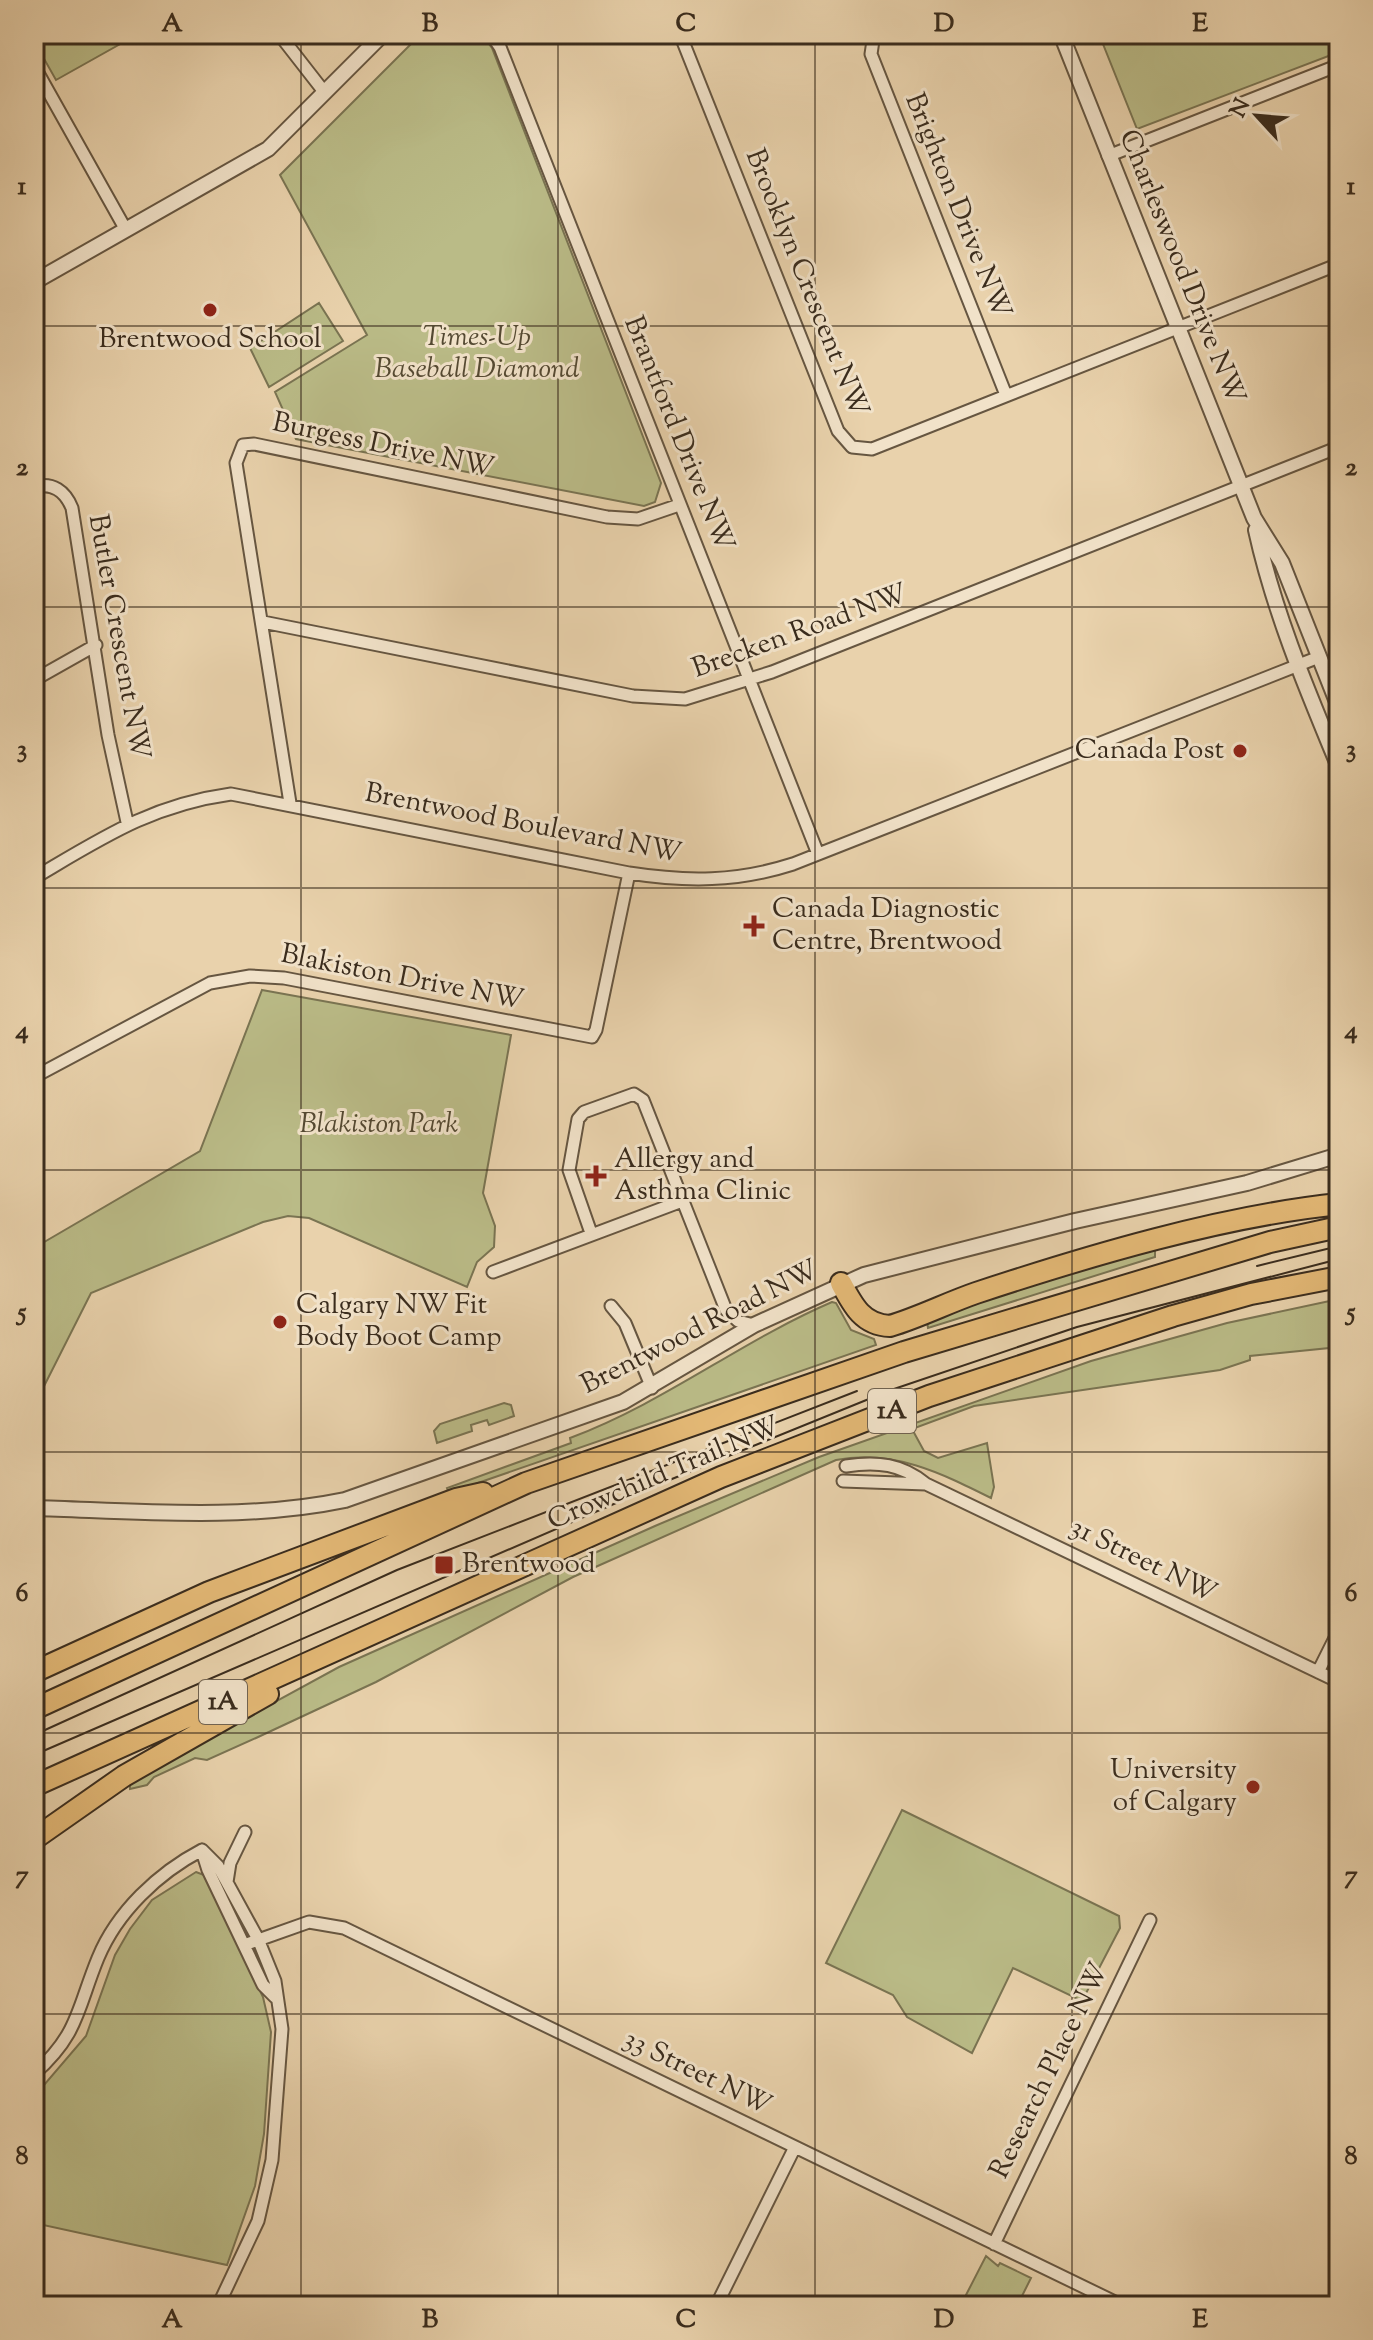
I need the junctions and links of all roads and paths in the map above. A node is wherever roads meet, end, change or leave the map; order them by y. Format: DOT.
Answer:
graph roads {
  1 [pos="279,34"];
  2 [pos="383,34"];
  3 [pos="491,34"];
  4 [pos="680,34"];
  5 [pos="874,34"];
  6 [pos="1061,34"];
  7 [pos="1339,65"];
  8 [pos="34,66"];
  9 [pos="325,93"];
  10 [pos="1108,156"];
  11 [pos="126,230"];
  12 [pos="1339,264"];
  13 [pos="34,282"];
  14 [pos="1177,329"];
  15 [pos="1006,395"];
  16 [pos="1339,447"];
  17 [pos="34,487"];
  18 [pos="1241,487"];
  19 [pos="679,505"];
  20 [pos="1254,518"];
  21 [pos="263,622"];
  22 [pos="96,645"];
  23 [pos="1319,657"];
  24 [pos="1298,665"];
  25 [pos="34,680"];
  26 [pos="751,680"];
  27 [pos="1339,707"];
  28 [pos="1339,767"];
  29 [pos="290,803"];
  30 [pos="127,822"];
  31 [pos="818,854"];
  32 [pos="629,873"];
  33 [pos="34,878"];
  34 [pos="34,1077"];
  35 [pos="1339,1155"];
  36 [pos="682,1201"];
  37 [pos="1339,1204"];
  38 [pos="1339,1227"];
  39 [pos="591,1233"];
  40 [pos="493,1272"];
  41 [pos="1339,1277"];
  42 [pos="841,1283"];
  43 [pos="611,1306"];
  44 [pos="754,1325"];
  45 [pos="652,1388"];
  46 [pos="846,1466"];
  47 [pos="843,1481"];
  48 [pos="526,1483"];
  49 [pos="926,1484"];
  50 [pos="34,1508"];
  51 [pos="1339,1630"];
  52 [pos="301,1666"];
  53 [pos="34,1672"];
  54 [pos="1318,1672"];
  55 [pos="1339,1682"];
  56 [pos="34,1709"];
  57 [pos="34,1786"];
  58 [pos="245,1832"];
  59 [pos="34,1839"];
  60 [pos="202,1850"];
  61 [pos="226,1882"];
  62 [pos="1150,1920"];
  63 [pos="258,1939"];
  64 [pos="244,1945"];
  65 [pos="275,1997"];
  66 [pos="34,2074"];
  67 [pos="795,2147"];
  68 [pos="994,2244"];
  69 [pos="218,2306"];
  70 [pos="716,2306"];
  71 [pos="1123,2306"];
  1 -- 9 [label="street"];
  2 -- 9 [label="street"];
  3 -- 19 [label="street, Brantford Drive NW"];
  4 -- 15 [label="street, Brooklyn Crescent NW"];
  5 -- 15 [label="street, Brighton Drive NW"];
  6 -- 10 [label="street, Charleswood Drive NW"];
  7 -- 10 [label="street"];
  8 -- 11 [label="street"];
  9 -- 11 [label="street"];
  10 -- 14 [label="street, Charleswood Drive NW"];
  11 -- 13 [label="street"];
  12 -- 14 [label="street, Brooklyn Crescent NW"];
  14 -- 15 [label="street, Brooklyn Crescent NW"];
  14 -- 18 [label="street, Charleswood Drive NW"];
  16 -- 18 [label="street, Brecken Road NW"];
  17 -- 22 [label="street, Butler Crescent NW"];
  18 -- 20 [label="street, Charleswood Drive NW"];
  18 -- 26 [label="street, Brecken Road NW"];
  19 -- 21 [label="street, Burgess Drive NW"];
  19 -- 26 [label="street, Brantford Drive NW"];
  20 -- 23 [label="street, Charleswood Drive NW"];
  20 -- 24 [label="street, Charleswood Drive NW"];
  21 -- 26 [label="street, Brecken Road NW"];
  21 -- 29 [label="street, Burgess Drive NW"];
  22 -- 25 [label="street"];
  22 -- 30 [label="street, Butler Crescent NW"];
  23 -- 24 [label="street, Brentwood Boulevard NW"];
  23 -- 27 [label="street, Charleswood Drive NW"];
  24 -- 28 [label="street, Charleswood Drive NW"];
  24 -- 31 [label="street, Brentwood Boulevard NW"];
  26 -- 31 [label="street, Brantford Drive NW"];
  29 -- 30 [label="street, Brentwood Boulevard NW"];
  29 -- 32 [label="street, Brentwood Boulevard NW"];
  30 -- 33 [label="street, Brentwood Boulevard NW"];
  31 -- 32 [label="street, Brentwood Boulevard NW"];
  32 -- 34 [label="street, Blakiston Drive NW"];
  35 -- 42 [label="street, Brentwood Road NW"];
  36 -- 39 [label="street"];
  36 -- 39 [label="street"];
  36 -- 44 [label="street"];
  37 -- 42 [label="highway"];
  38 -- 48 [label="highway, Crowchild Trail NW / 1A"];
  39 -- 40 [label="street"];
  41 -- 52 [label="highway, Crowchild Trail NW / 1A"];
  42 -- 44 [label="street, Brentwood Road NW"];
  43 -- 45 [label="street"];
  44 -- 45 [label="street, Brentwood Road NW"];
  45 -- 50 [label="street, Brentwood Road NW"];
  46 -- 49 [label="street, 31 Street NW"];
  47 -- 49 [label="street, 31 Street NW"];
  48 -- 53 [label="highway"];
  48 -- 56 [label="highway, Crowchild Trail NW / 1A"];
  49 -- 54 [label="street, 31 Street NW"];
  51 -- 54 [label="street"];
  52 -- 57 [label="highway, Crowchild Trail NW / 1A"];
  52 -- 59 [label="highway"];
  54 -- 55 [label="street, 31 Street NW"];
  58 -- 61 [label="street"];
  60 -- 61 [label="street"];
  60 -- 64 [label="street"];
  60 -- 66 [label="street"];
  61 -- 63 [label="street"];
  62 -- 68 [label="street, Research Place NW"];
  63 -- 64 [label="street, 33 Street NW"];
  63 -- 65 [label="street"];
  63 -- 67 [label="street, 33 Street NW"];
  64 -- 65 [label="street"];
  65 -- 69 [label="street"];
  67 -- 68 [label="street, 33 Street NW"];
  67 -- 70 [label="street"];
  68 -- 71 [label="street, 33 Street NW"];
}
